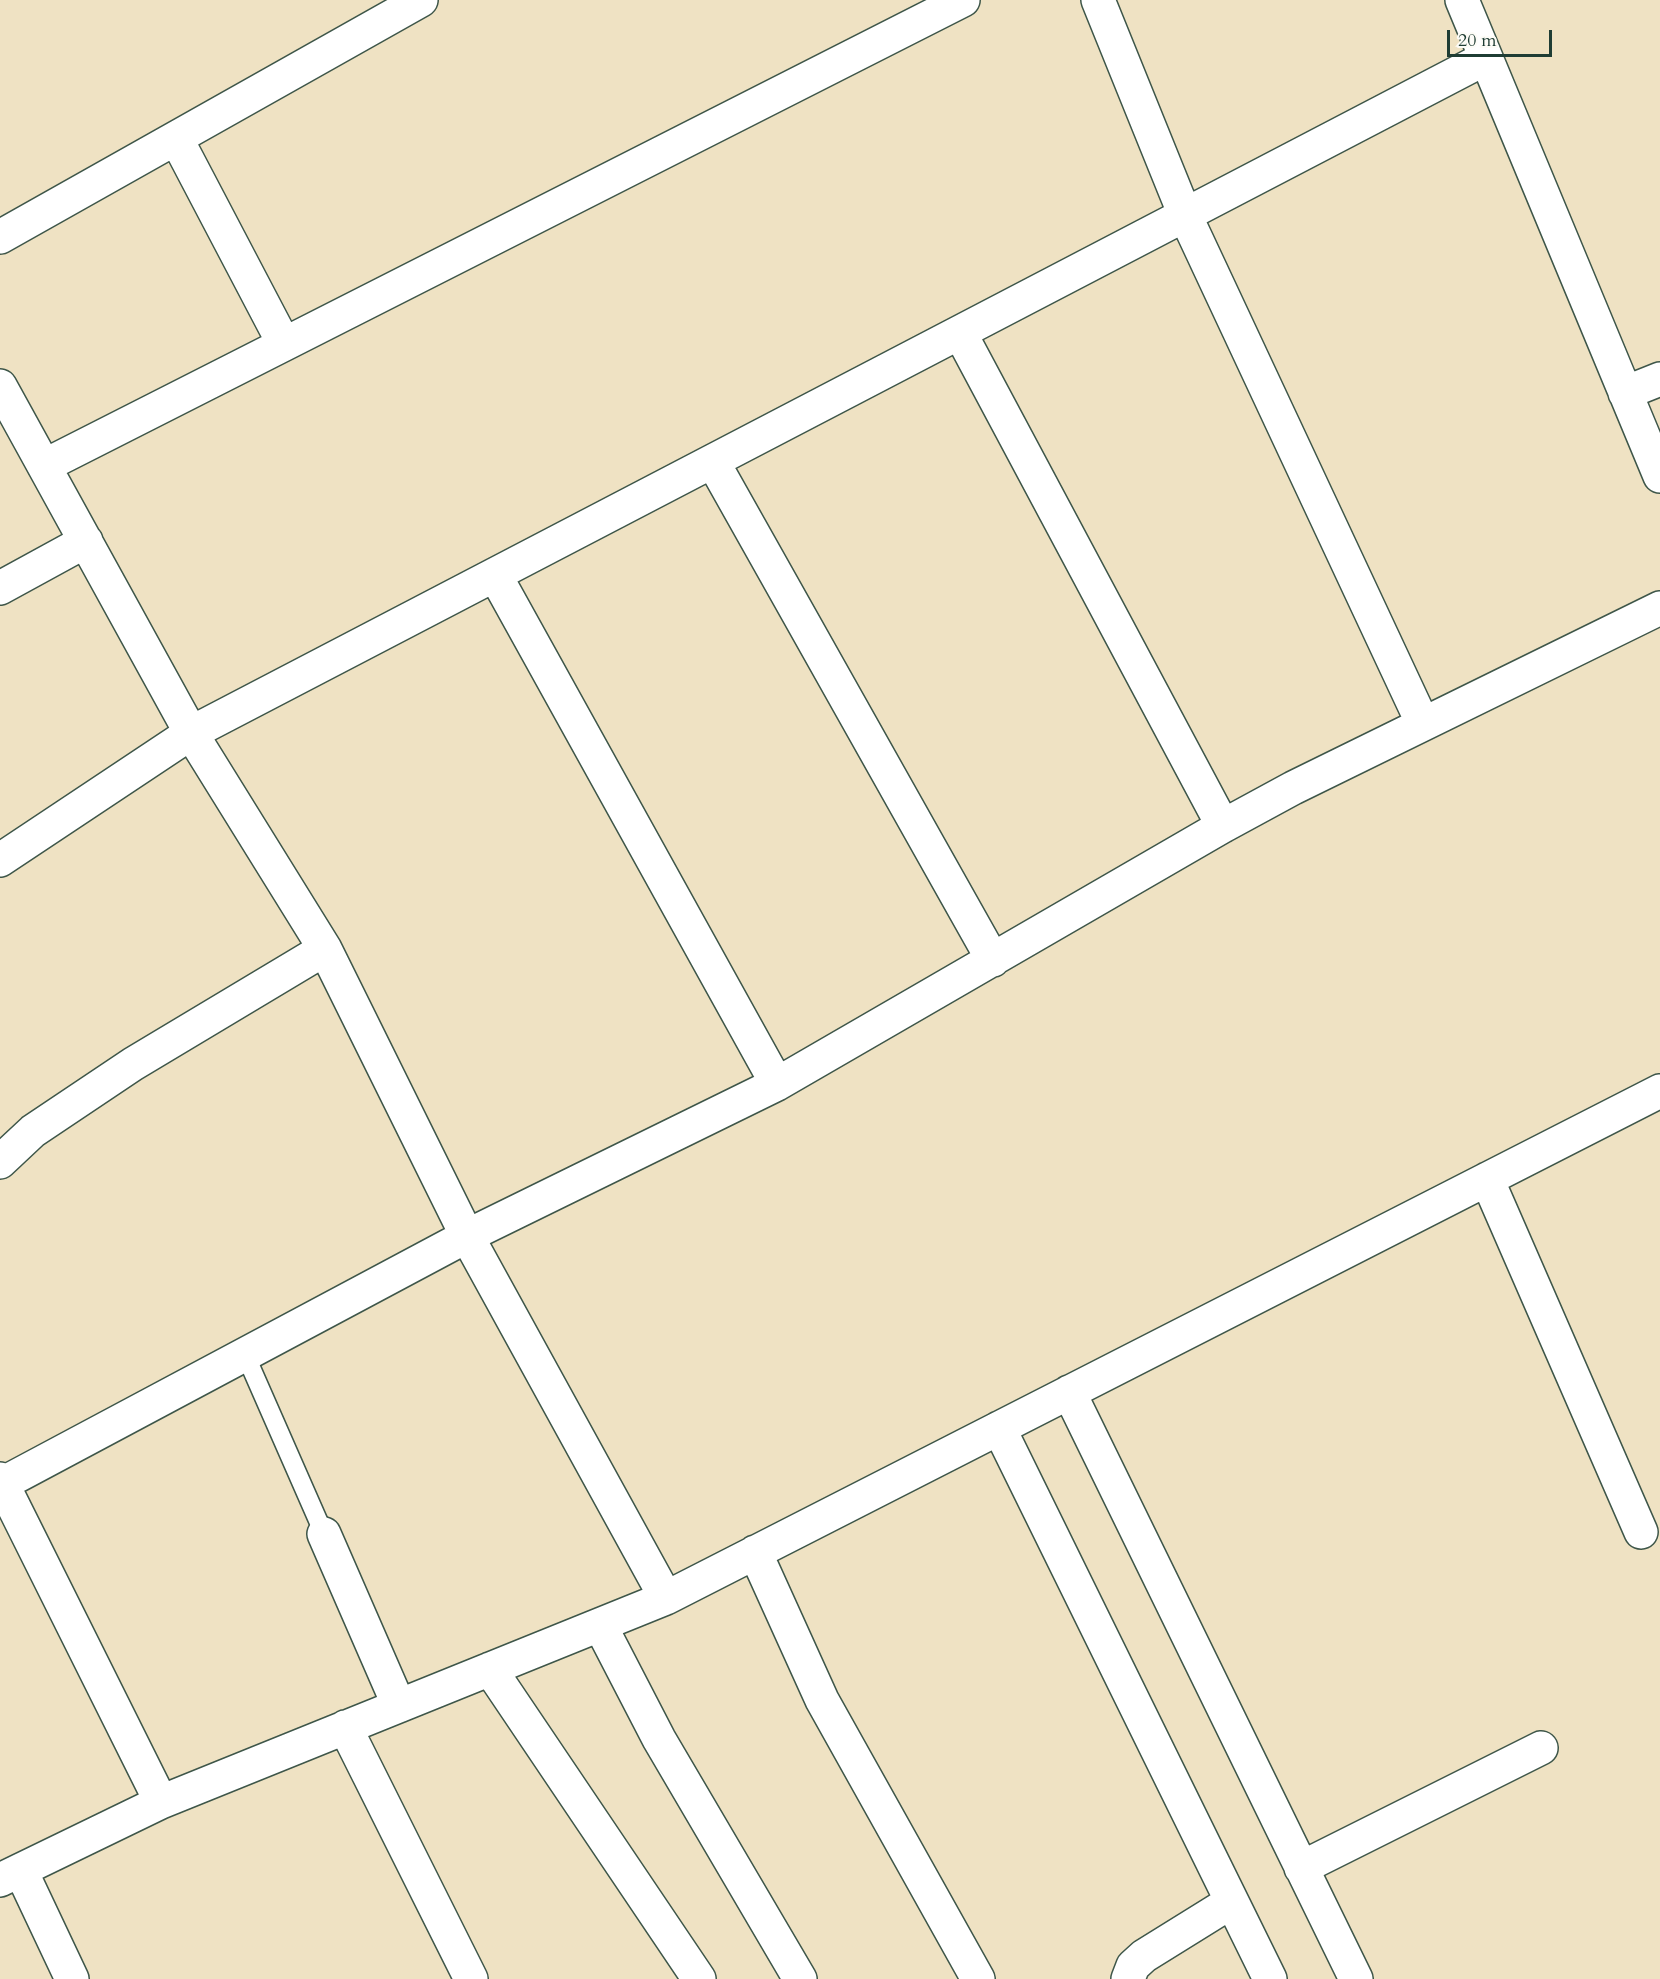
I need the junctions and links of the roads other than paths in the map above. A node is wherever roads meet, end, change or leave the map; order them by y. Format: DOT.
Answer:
graph roads {
  1 [pos="421,0"];
  2 [pos="963,0"];
  3 [pos="1098,0"];
  4 [pos="1462,0"];
  5 [pos="1486,58"];
  6 [pos="176,138"];
  7 [pos="1185,215"];
  8 [pos="0,237"];
  9 [pos="960,333"];
  10 [pos="284,344"];
  11 [pos="1660,379"];
  12 [pos="0,386"];
  13 [pos="1625,393"];
  14 [pos="713,462"];
  15 [pos="44,466"];
  16 [pos="1660,476"];
  17 [pos="86,542"];
  18 [pos="495,574"];
  19 [pos="0,588"];
  20 [pos="1660,608"];
  21 [pos="1423,724"];
  22 [pos="191,733"];
  23 [pos="1223,826"];
  24 [pos="0,861"];
  25 [pos="325,949"];
  26 [pos="993,960"];
  27 [pos="777,1084"];
  28 [pos="1660,1091"];
  29 [pos="0,1162"];
  30 [pos="1487,1179"];
  31 [pos="467,1236"];
  32 [pos="245,1354"];
  33 [pos="1069,1392"];
  34 [pos="999,1428"];
  35 [pos="1,1481"];
  36 [pos="1641,1532"];
  37 [pos="324,1534"];
  38 [pos="754,1552"];
  39 [pos="666,1598"];
  40 [pos="600,1624"];
  41 [pos="490,1669"];
  42 [pos="399,1706"];
  43 [pos="345,1728"];
  44 [pos="1541,1748"];
  45 [pos="161,1802"];
  46 [pos="1301,1868"];
  47 [pos="10,1875"];
  48 [pos="1232,1902"];
  49 [pos="72,1979"];
  50 [pos="471,1979"];
  51 [pos="699,1979"];
  52 [pos="800,1979"];
  53 [pos="978,1979"];
  54 [pos="1128,1979"];
  55 [pos="1269,1979"];
  56 [pos="1356,1979"];
  1 -- 6 [label="street"];
  2 -- 10 [label="street"];
  3 -- 7 [label="street"];
  4 -- 5 [label="street"];
  5 -- 7 [label="street"];
  5 -- 13 [label="street"];
  6 -- 8 [label="street"];
  6 -- 10 [label="street"];
  7 -- 9 [label="street"];
  7 -- 21 [label="street"];
  9 -- 14 [label="street"];
  9 -- 23 [label="street"];
  10 -- 15 [label="street"];
  11 -- 13 [label="street"];
  12 -- 15 [label="street"];
  13 -- 16 [label="street"];
  14 -- 18 [label="street"];
  14 -- 26 [label="street"];
  15 -- 17 [label="street"];
  17 -- 19 [label="street"];
  17 -- 22 [label="street"];
  18 -- 22 [label="street"];
  18 -- 27 [label="street"];
  20 -- 21 [label="street"];
  21 -- 23 [label="street"];
  22 -- 24 [label="street"];
  22 -- 25 [label="street"];
  23 -- 26 [label="street"];
  25 -- 29 [label="street"];
  25 -- 31 [label="street"];
  26 -- 27 [label="street"];
  27 -- 31 [label="street"];
  28 -- 30 [label="street"];
  30 -- 33 [label="street"];
  30 -- 36 [label="street"];
  31 -- 32 [label="street"];
  31 -- 39 [label="street"];
  32 -- 35 [label="street"];
  32 -- 37 [label="lane"];
  33 -- 34 [label="street"];
  33 -- 46 [label="street"];
  34 -- 38 [label="street"];
  34 -- 48 [label="street"];
  35 -- 45 [label="street"];
  37 -- 42 [label="street"];
  38 -- 39 [label="street"];
  38 -- 53 [label="street"];
  39 -- 40 [label="street"];
  40 -- 41 [label="street"];
  40 -- 52 [label="street"];
  41 -- 42 [label="street"];
  41 -- 51 [label="street"];
  42 -- 43 [label="street"];
  43 -- 45 [label="street"];
  43 -- 50 [label="street"];
  44 -- 46 [label="street"];
  45 -- 47 [label="street"];
  46 -- 56 [label="street"];
  47 -- 49 [label="street"];
  48 -- 54 [label="street"];
  48 -- 55 [label="street"];
}
